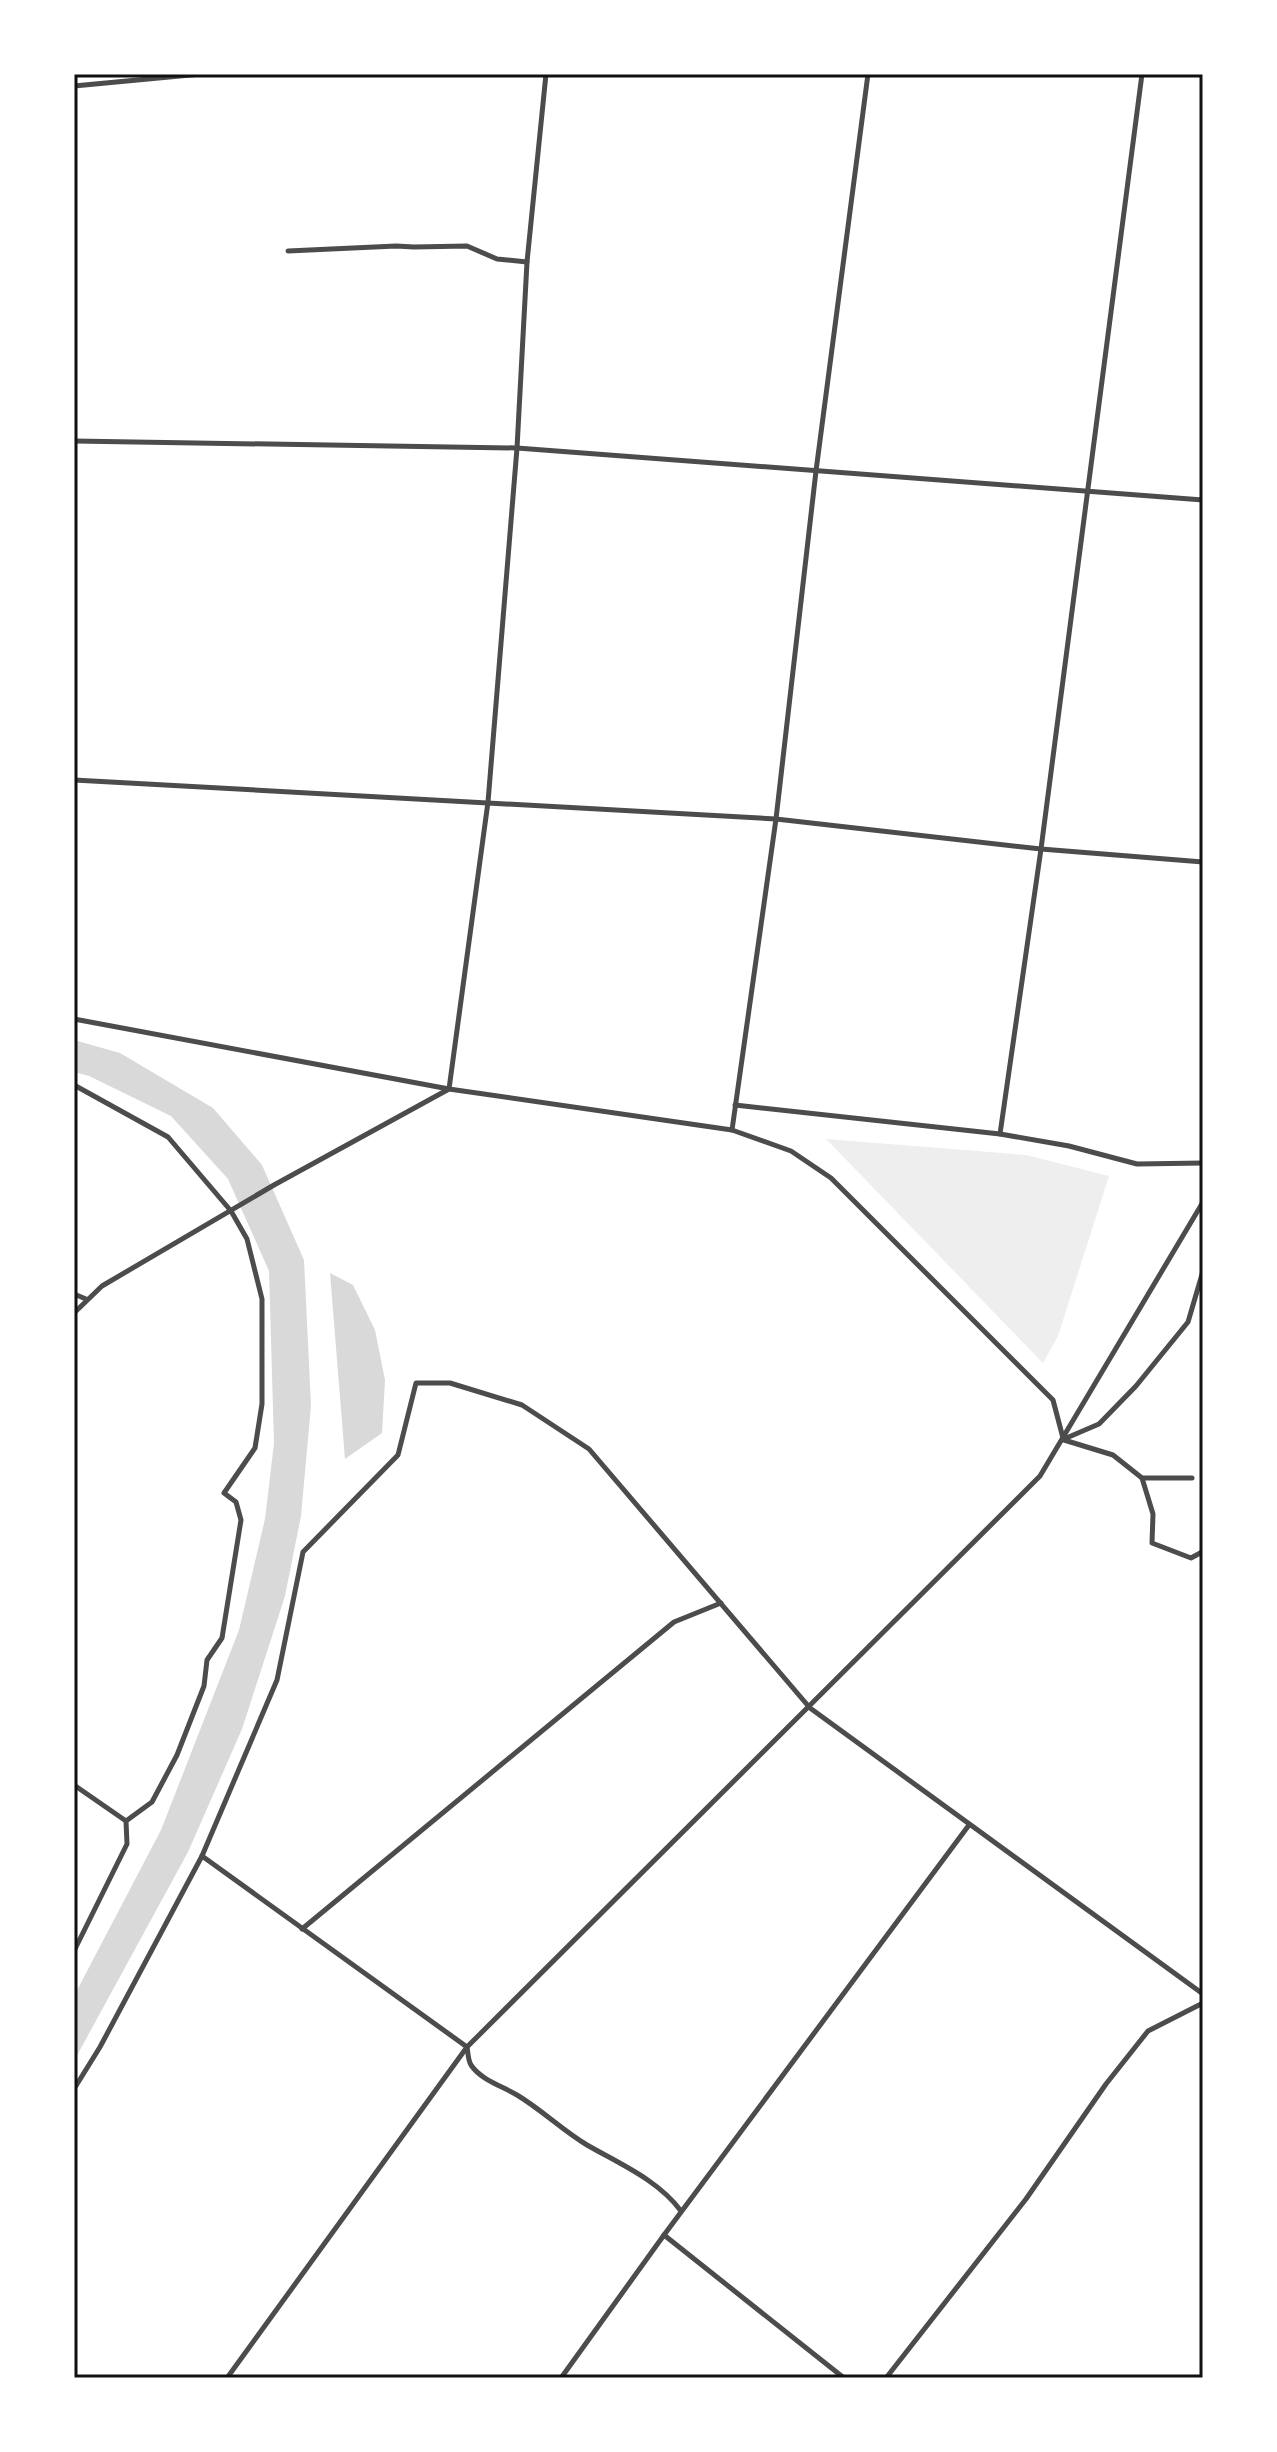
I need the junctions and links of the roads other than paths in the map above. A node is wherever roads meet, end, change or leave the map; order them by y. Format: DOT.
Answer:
graph roads {
  1 [pos="201,74"];
  2 [pos="546,74"];
  3 [pos="868,74"];
  4 [pos="1142,74"];
  5 [pos="74,86"];
  6 [pos="288,251"];
  7 [pos="527,262"];
  8 [pos="74,441"];
  9 [pos="517,448"];
  10 [pos="816,471"];
  11 [pos="1086,492"];
  12 [pos="1203,500"];
  13 [pos="74,780"];
  14 [pos="488,802"];
  15 [pos="776,819"];
  16 [pos="1041,849"];
  17 [pos="1203,862"];
  18 [pos="74,1019"];
  19 [pos="74,1085"];
  20 [pos="449,1089"];
  21 [pos="735,1105"];
  22 [pos="732,1130"];
  23 [pos="1000,1134"];
  24 [pos="1203,1163"];
  25 [pos="1203,1202"];
  26 [pos="231,1211"];
  27 [pos="1203,1271"];
  28 [pos="74,1294"];
  29 [pos="86,1299"];
  30 [pos="74,1313"];
  31 [pos="1063,1439"];
  32 [pos="1142,1478"];
  33 [pos="1192,1478"];
  34 [pos="1202,1552"];
  35 [pos="721,1603"];
  36 [pos="810,1708"];
  37 [pos="74,1785"];
  38 [pos="126,1821"];
  39 [pos="969,1825"];
  40 [pos="202,1856"];
  41 [pos="302,1929"];
  42 [pos="74,1951"];
  43 [pos="1203,1994"];
  44 [pos="1203,2003"];
  45 [pos="467,2047"];
  46 [pos="74,2089"];
  47 [pos="681,2212"];
  48 [pos="664,2235"];
  49 [pos="227,2378"];
  50 [pos="561,2378"];
  51 [pos="844,2378"];
  52 [pos="886,2378"];
  1 -- 5 [label="street"];
  2 -- 7 [label="street"];
  3 -- 10 [label="street"];
  4 -- 11 [label="street"];
  6 -- 7 [label="street"];
  7 -- 9 [label="street"];
  8 -- 9 [label="street"];
  9 -- 10 [label="street"];
  9 -- 14 [label="street"];
  10 -- 11 [label="street"];
  10 -- 15 [label="street"];
  11 -- 12 [label="street"];
  11 -- 16 [label="street"];
  13 -- 14 [label="street"];
  14 -- 15 [label="street"];
  14 -- 20 [label="street"];
  15 -- 16 [label="street"];
  15 -- 21 [label="street"];
  16 -- 17 [label="street"];
  16 -- 23 [label="street"];
  18 -- 20 [label="street"];
  19 -- 26 [label="street"];
  20 -- 22 [label="street"];
  20 -- 26 [label="street"];
  21 -- 22 [label="street"];
  21 -- 23 [label="street"];
  22 -- 31 [label="street"];
  23 -- 24 [label="street"];
  25 -- 31 [label="street"];
  26 -- 29 [label="street"];
  26 -- 38 [label="street"];
  27 -- 31 [label="street"];
  28 -- 29 [label="street"];
  29 -- 30 [label="street"];
  31 -- 32 [label="street"];
  31 -- 36 [label="street"];
  32 -- 33 [label="street"];
  32 -- 34 [label="street"];
  35 -- 36 [label="street"];
  35 -- 40 [label="street"];
  35 -- 41 [label="street"];
  36 -- 39 [label="street"];
  36 -- 45 [label="street"];
  37 -- 38 [label="street"];
  38 -- 42 [label="street"];
  39 -- 43 [label="street"];
  39 -- 47 [label="street"];
  40 -- 41 [label="street"];
  40 -- 46 [label="street"];
  41 -- 45 [label="street"];
  44 -- 52 [label="street"];
  45 -- 47 [label="street"];
  45 -- 49 [label="street"];
  47 -- 48 [label="street"];
  48 -- 50 [label="street"];
  48 -- 51 [label="street"];
}
